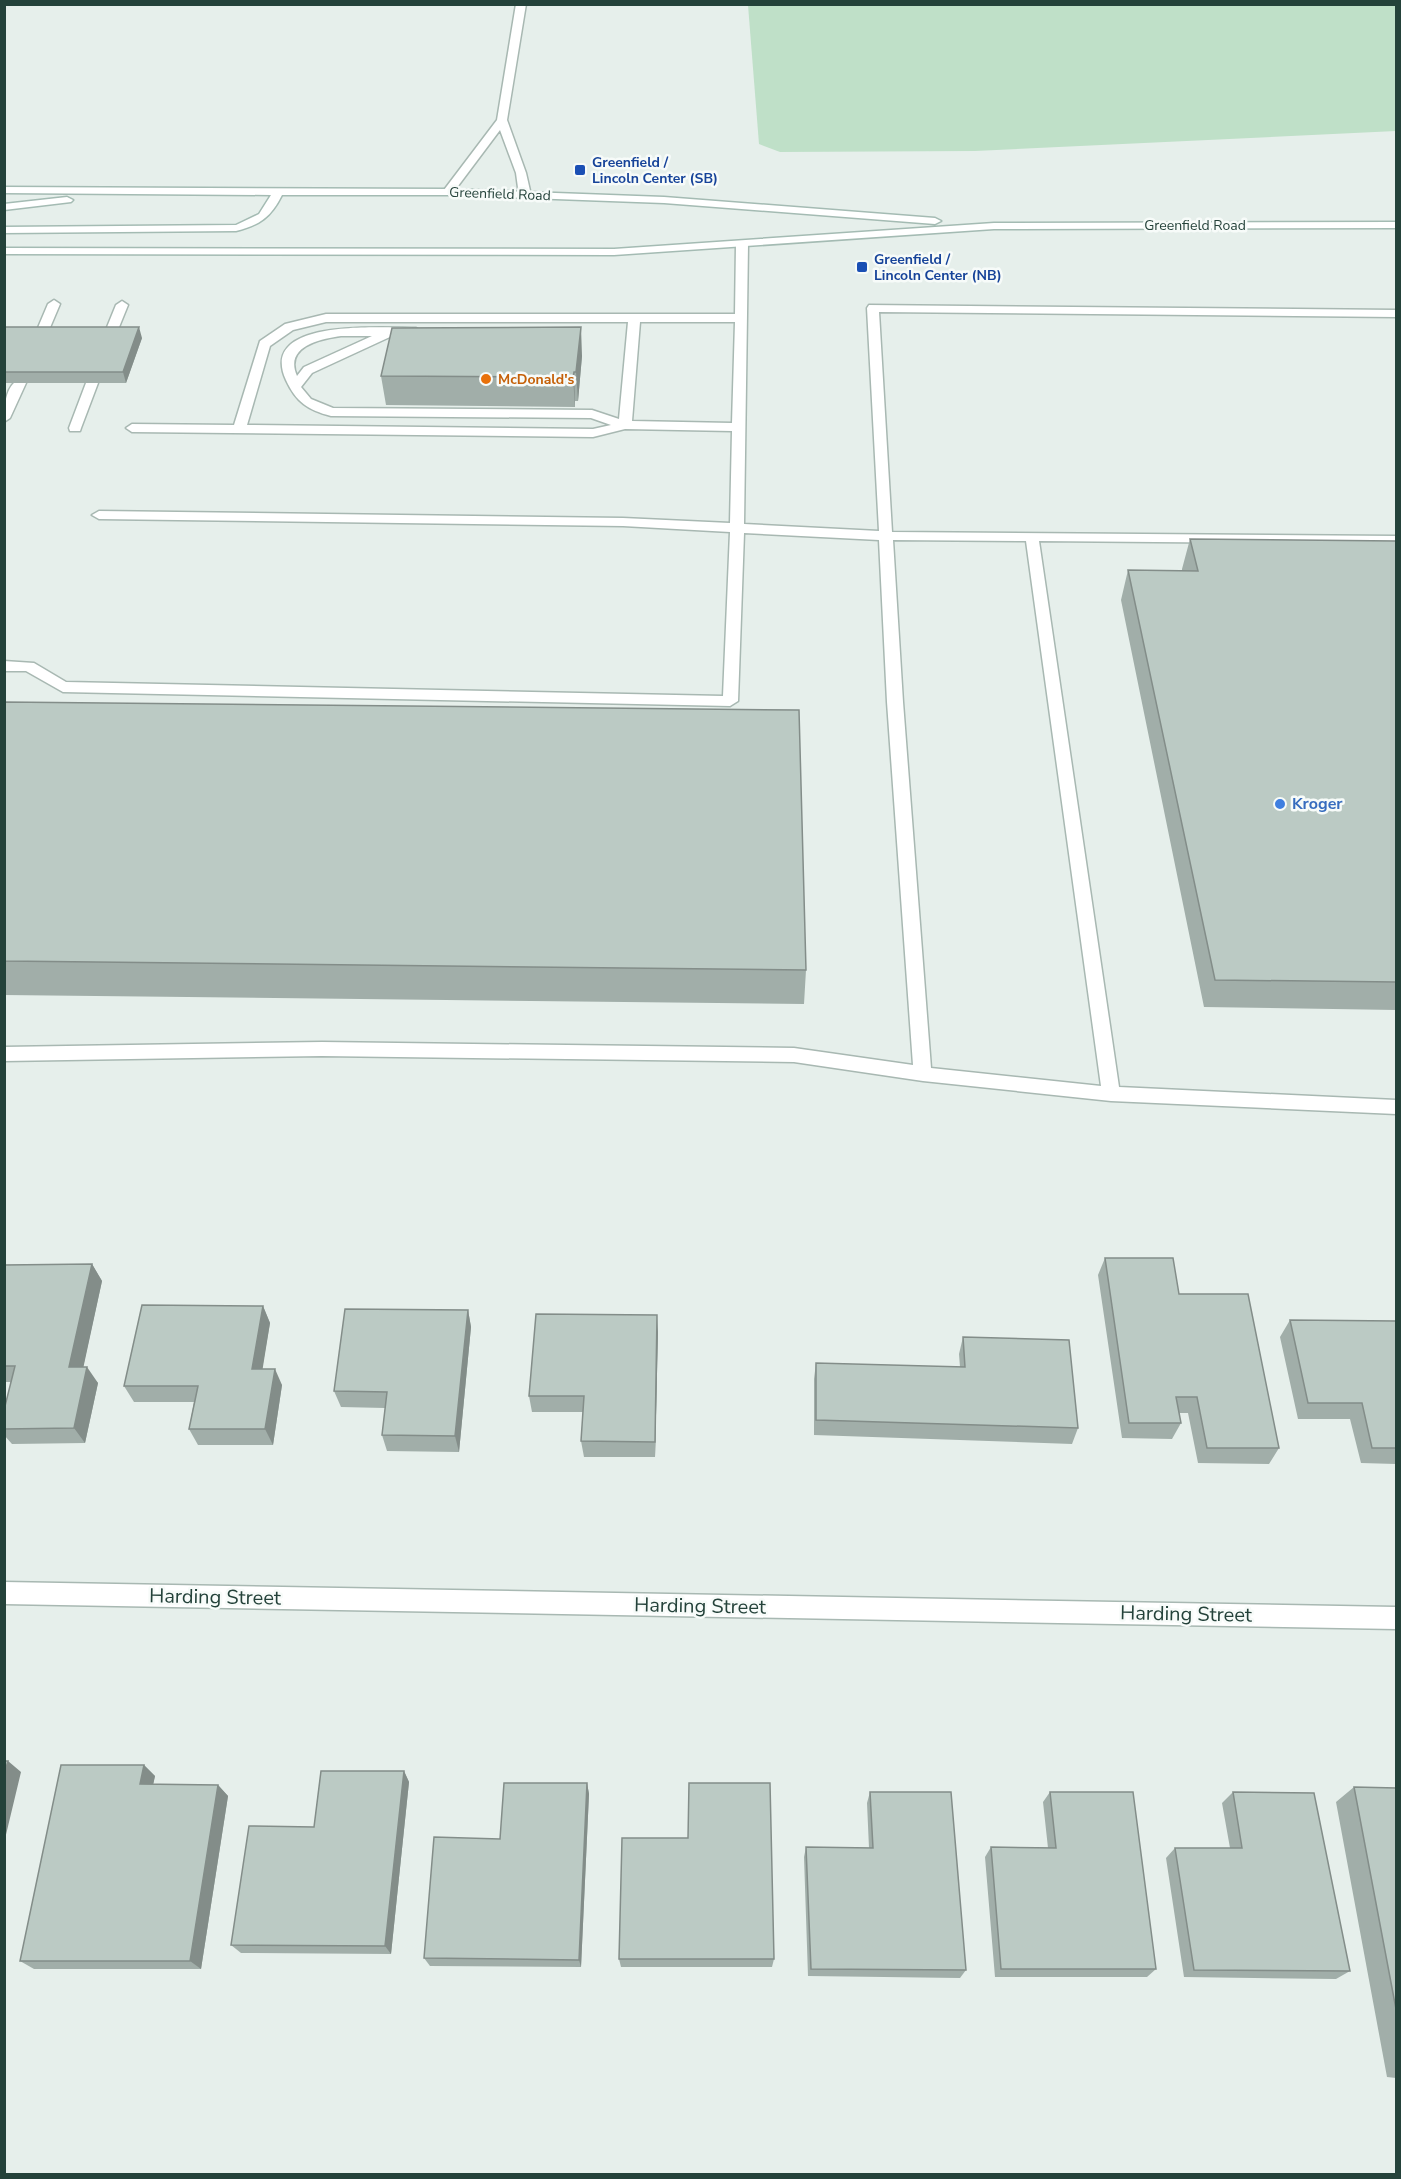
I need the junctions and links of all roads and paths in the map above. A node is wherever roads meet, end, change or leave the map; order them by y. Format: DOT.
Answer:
graph roads {
  1 [pos="521,4"];
  2 [pos="502,120"];
  3 [pos="8,189"];
  4 [pos="137,191"];
  5 [pos="278,191"];
  6 [pos="448,192"];
  7 [pos="525,195"];
  8 [pos="4,207"];
  9 [pos="1396,225"];
  10 [pos="994,226"];
  11 [pos="4,230"];
  12 [pos="742,244"];
  13 [pos="4,251"];
  14 [pos="54,304"];
  15 [pos="122,305"];
  16 [pos="1396,313"];
  17 [pos="521,318"];
  18 [pos="634,318"];
  19 [pos="740,318"];
  20 [pos="390,332"];
  21 [pos="109,337"];
  22 [pos="40,338"];
  23 [pos="20,383"];
  24 [pos="92,383"];
  25 [pos="295,387"];
  26 [pos="4,418"];
  27 [pos="625,425"];
  28 [pos="738,427"];
  29 [pos="75,428"];
  30 [pos="132,428"];
  31 [pos="239,429"];
  32 [pos="99,515"];
  33 [pos="737,527"];
  34 [pos="886,536"];
  35 [pos="1032,538"];
  36 [pos="1396,540"];
  37 [pos="4,666"];
  38 [pos="4,1054"];
  39 [pos="923,1074"];
  40 [pos="1111,1094"];
  41 [pos="1396,1107"];
  42 [pos="4,1593"];
  43 [pos="1396,1618"];
  1 -- 2 [label="main road"];
  2 -- 6 [label="main road"];
  2 -- 7 [label="main road"];
  3 -- 4 [label="main road, Greenfield Road"];
  4 -- 5 [label="main road, Greenfield Road"];
  4 -- 8 [label="main road"];
  5 -- 6 [label="main road, Greenfield Road"];
  5 -- 11 [label="main road"];
  6 -- 7 [label="main road, Greenfield Road"];
  7 -- 10 [label="main road, Greenfield Road"];
  9 -- 10 [label="main road, Greenfield Road"];
  10 -- 12 [label="main road, Greenfield Road"];
  12 -- 13 [label="main road, Greenfield Road"];
  12 -- 19 [label="main road"];
  14 -- 22 [label="main road"];
  15 -- 21 [label="main road"];
  16 -- 34 [label="main road"];
  17 -- 18 [label="main road"];
  17 -- 20 [label="main road"];
  17 -- 31 [label="main road"];
  18 -- 19 [label="main road"];
  18 -- 27 [label="main road"];
  19 -- 28 [label="main road"];
  20 -- 25 [label="main road"];
  20 -- 25 [label="main road"];
  23 -- 26 [label="main road"];
  24 -- 29 [label="main road"];
  25 -- 27 [label="main road"];
  27 -- 28 [label="main road"];
  27 -- 31 [label="main road"];
  28 -- 33 [label="main road"];
  30 -- 31 [label="main road"];
  32 -- 33 [label="main road"];
  33 -- 34 [label="main road"];
  33 -- 37 [label="main road"];
  34 -- 35 [label="main road"];
  34 -- 39 [label="main road"];
  35 -- 36 [label="main road"];
  35 -- 40 [label="main road"];
  38 -- 39 [label="main road"];
  39 -- 40 [label="main road"];
  40 -- 41 [label="main road"];
  42 -- 43 [label="main road, Harding Street"];
}
